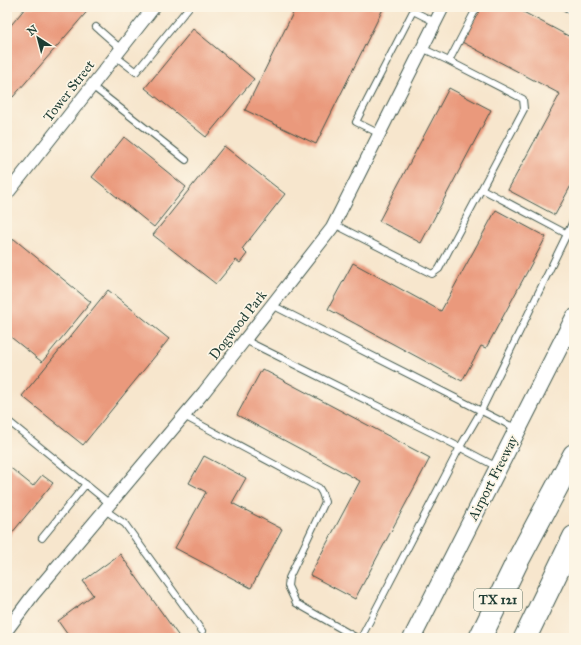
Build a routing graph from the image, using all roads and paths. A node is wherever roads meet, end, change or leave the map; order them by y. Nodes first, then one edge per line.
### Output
1 (154, 7) edge
2 (190, 7) edge
3 (443, 7) edge
4 (477, 7) edge
5 (565, 7) edge
6 (574, 12) edge
7 (435, 22) junction
8 (96, 27) dead end
9 (422, 48) junction
10 (118, 53) junction
11 (449, 61) junction
12 (92, 86) junction
13 (380, 134) junction
14 (186, 160) dead end
15 (482, 189) junction
16 (7, 194) edge
17 (574, 220) edge
18 (334, 224) junction
19 (567, 234) junction
20 (574, 238) edge
21 (272, 305) junction
22 (574, 318) edge
23 (245, 340) junction
24 (481, 411) junction
25 (184, 416) junction
26 (7, 420) edge
27 (518, 430) junction
28 (460, 447) junction
29 (574, 455) edge
30 (498, 468) junction
31 (86, 484) junction
32 (108, 507) junction
33 (42, 538) dead end
34 (571, 543) edge
35 (517, 562) junction
36 (7, 630) edge
37 (202, 631) dead end
38 (357, 638) edge
39 (361, 638) edge
40 (412, 638) edge
41 (466, 638) edge
42 (480, 638) edge
43 (525, 638) edge

1 - 10 street, Tower Street
2 - 10 lane
3 - 7 street, Dogwood Park
4 - 11 lane
5 - 6 lane
7 - 9 street, Dogwood Park
7 - 13 lane
8 - 10 lane
9 - 11 lane
9 - 13 street, Dogwood Park
10 - 12 street, Tower Street
11 - 15 lane
12 - 14 lane
12 - 16 street, Tower Street
13 - 18 street, Dogwood Park
15 - 18 lane
15 - 19 lane
17 - 19 lane
18 - 21 street, Dogwood Park
19 - 20 lane
19 - 24 lane
21 - 23 street, Dogwood Park
21 - 24 lane
22 - 27 main road, Airport Freeway
23 - 25 street, Dogwood Park
23 - 28 lane
24 - 27 lane
24 - 28 lane
25 - 32 street, Dogwood Park
25 - 38 lane
26 - 31 lane
27 - 30 main road, Airport Freeway
28 - 30 lane
28 - 39 lane
29 - 35 highway, TX 121
30 - 40 main road, Airport Freeway
31 - 32 lane
31 - 33 lane
32 - 36 street, Dogwood Park
32 - 37 lane
34 - 43 highway, TX 121
35 - 41 highway
35 - 42 highway, TX 121

